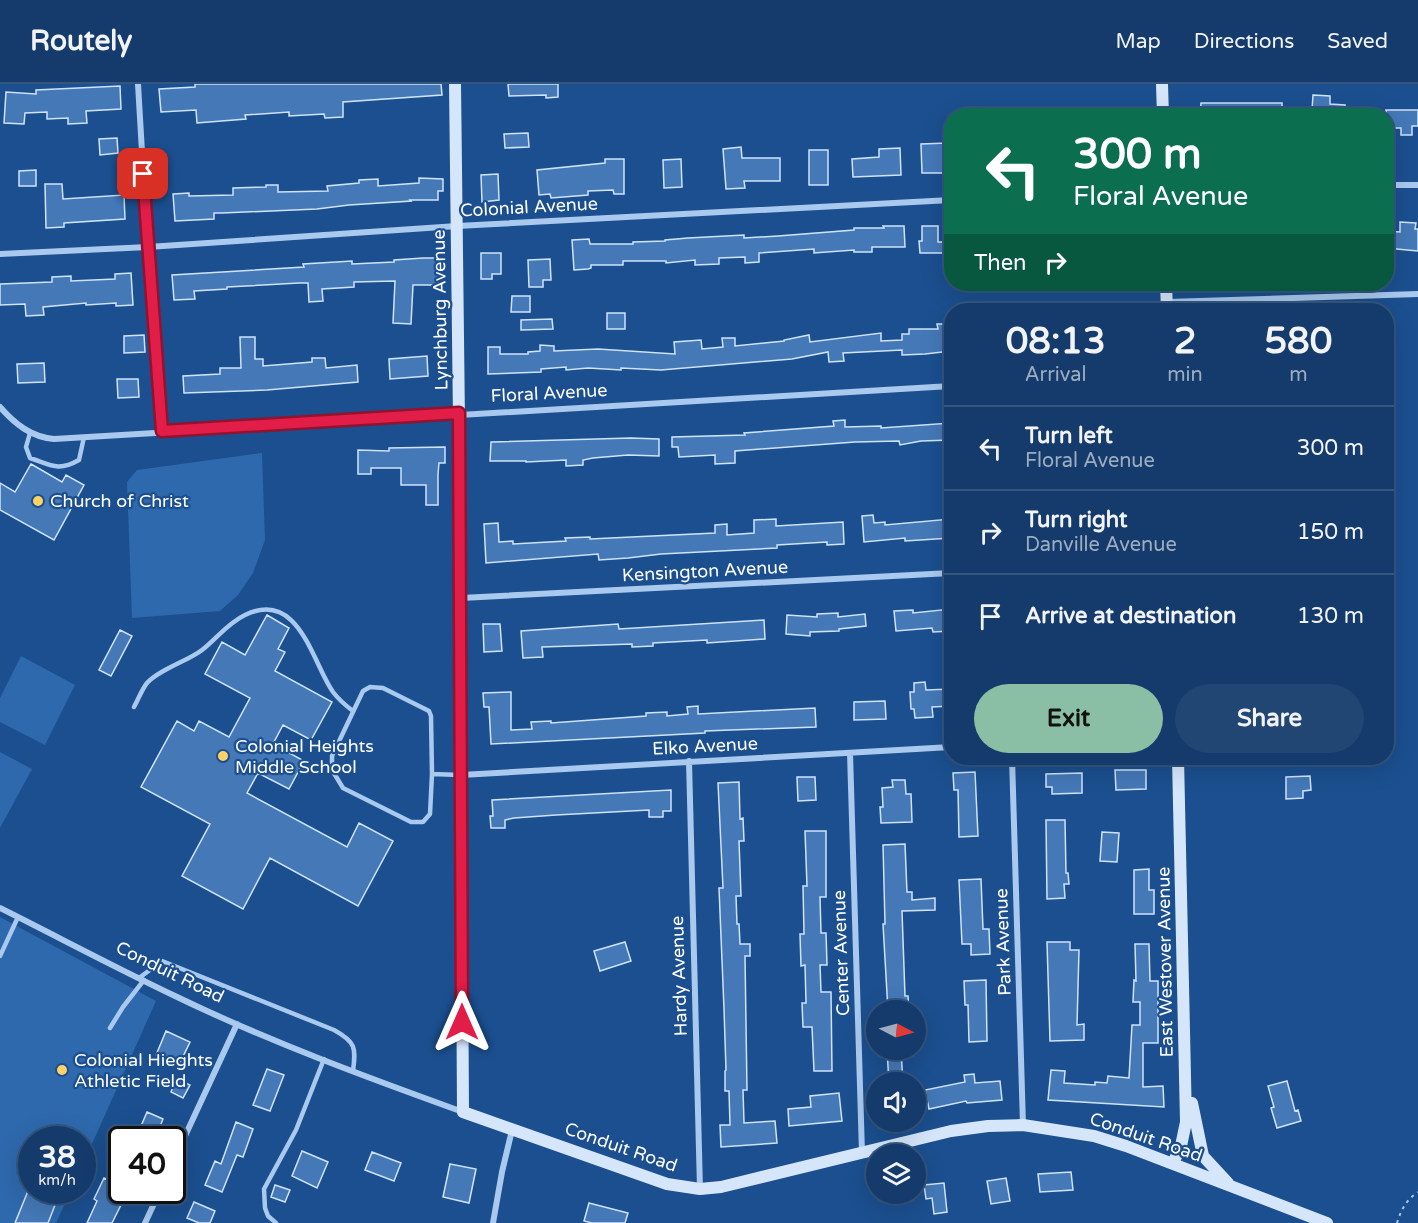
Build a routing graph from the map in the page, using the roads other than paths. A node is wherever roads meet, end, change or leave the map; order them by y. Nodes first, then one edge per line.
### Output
1 (138, 84) edge
2 (455, 84) edge
3 (1162, 84) edge
4 (1162, 108) edge
5 (1394, 185) edge
6 (1418, 185) edge
7 (944, 200) edge
8 (457, 226) junction
9 (148, 247) junction
10 (0, 254) edge
11 (1418, 294) edge
12 (1230, 303) edge
13 (944, 386) edge
14 (0, 407) edge
15 (459, 413) junction
16 (162, 431) junction
17 (30, 433) junction
18 (81, 437) junction
19 (944, 573) edge
20 (460, 598) junction
21 (134, 707) dead end
22 (353, 711) junction
23 (944, 747) edge
24 (850, 753) junction
25 (689, 761) junction
26 (1012, 765) edge
27 (1178, 765) edge
28 (432, 774) junction
29 (460, 775) junction
30 (0, 908) edge
31 (18, 917) junction
32 (0, 956) edge
33 (141, 979) junction
34 (237, 1024) junction
35 (110, 1028) dead end
36 (324, 1059) junction
37 (353, 1071) junction
38 (1186, 1074) junction
39 (463, 1112) junction
40 (1023, 1125) junction
41 (512, 1130) junction
42 (186, 1134) edge
43 (862, 1153) junction
44 (1173, 1163) junction
45 (1231, 1186) junction
46 (700, 1189) junction
47 (154, 1204) edge
48 (145, 1223) edge
49 (276, 1223) edge
50 (493, 1223) edge
51 (1327, 1223) edge

1 - 9 street
2 - 8 street, Lynchburg Avenue
3 - 4 street
5 - 6 street
7 - 8 street, Colonial Avenue
8 - 9 street, Colonial Avenue
8 - 15 street, Lynchburg Avenue
9 - 10 street, Colonial Avenue
9 - 16 street
11 - 12 street
13 - 15 street, Floral Avenue
14 - 17 street
15 - 16 street, Floral Avenue
15 - 20 street, Lynchburg Avenue
16 - 18 street, Floral Avenue
17 - 18 street, Floral Avenue
17 - 18 lane
19 - 20 street, Kensington Avenue
20 - 29 street, Lynchburg Avenue
21 - 22 lane
22 - 28 lane
22 - 28 lane
23 - 24 street, Elko Avenue
24 - 25 street, Elko Avenue
24 - 43 street, Center Avenue
25 - 29 street, Elko Avenue
25 - 46 street, Hardy Avenue
26 - 40 street, Park Avenue
27 - 38 street, East Westover Avenue
28 - 29 lane
29 - 39 street, Lynchburg Avenue
30 - 31 street, Conduit Road
31 - 32 lane
31 - 33 street, Conduit Road
33 - 34 street, Conduit Road
33 - 35 lane
33 - 37 lane
34 - 36 street, Conduit Road
34 - 42 street
36 - 37 street, Conduit Road
36 - 49 lane
37 - 39 street, Conduit Road
38 - 44 street, East Westover Avenue
38 - 45 street
39 - 41 street, Conduit Road
40 - 43 street, Conduit Road
40 - 44 street, Conduit Road
41 - 46 street, Conduit Road
41 - 50 street
43 - 46 street, Conduit Road
44 - 45 street, Conduit Road
45 - 51 street, Conduit Road
47 - 48 street

